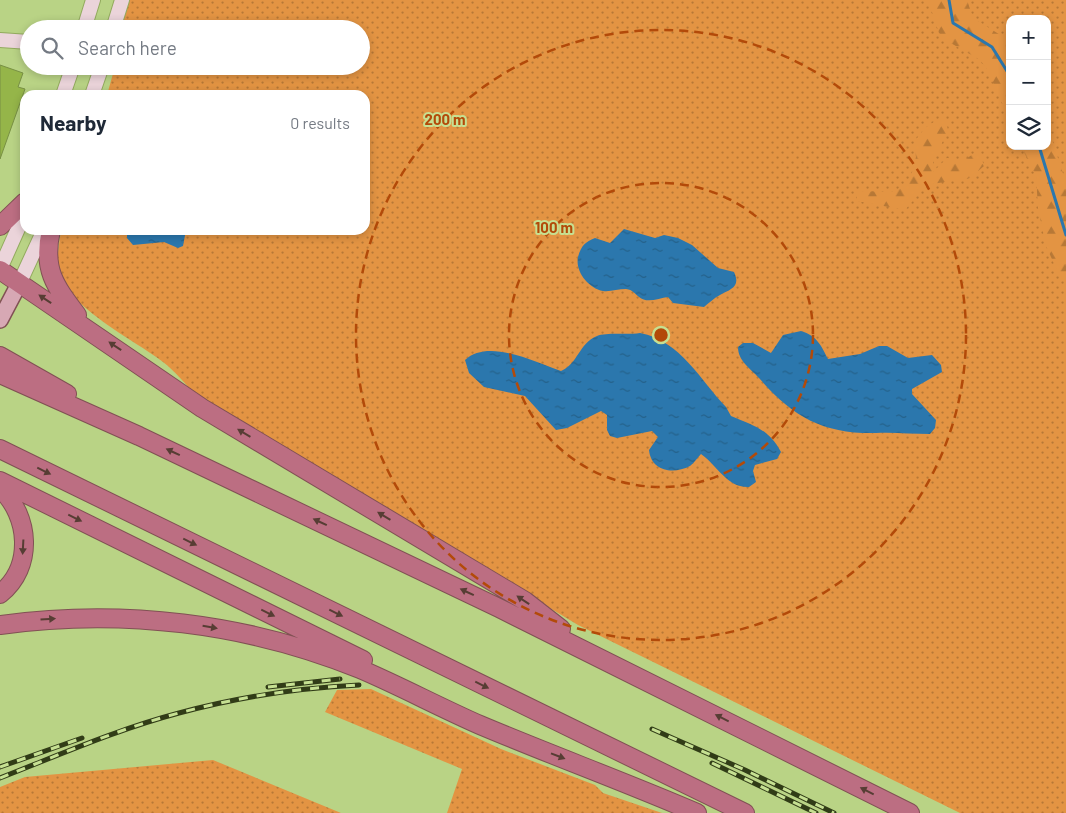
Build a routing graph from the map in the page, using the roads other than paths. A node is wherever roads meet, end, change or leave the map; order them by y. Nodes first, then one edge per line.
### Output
1 (93, 0) edge
2 (122, 0) edge
3 (87, 20) edge
4 (116, 20) edge
5 (0, 40) edge
6 (20, 41) edge
7 (70, 75) edge
8 (99, 75) edge
9 (65, 90) edge
10 (94, 90) edge
11 (20, 207) edge
12 (20, 224) edge
13 (0, 226) edge
14 (42, 235) edge
15 (51, 235) edge
16 (0, 270) edge
17 (20, 282) junction
18 (0, 320) edge
19 (86, 326) junction
20 (0, 356) edge
21 (10, 373) edge
22 (0, 450) edge
23 (0, 481) edge
24 (0, 488) edge
25 (0, 594) edge
26 (0, 625) edge
27 (589, 651) junction
28 (523, 742) junction
29 (697, 813) edge
30 (745, 813) edge
31 (910, 813) edge

1 - 3 street
2 - 4 street
5 - 6 street
7 - 9 street
8 - 10 street
11 - 13 highway
12 - 16 street
14 - 17 street
15 - 19 highway
16 - 17 highway
17 - 18 main road
19 -> 17 highway
27 -> 19 highway
20 - 21 highway
27 -> 21 highway
22 -> 30 highway
23 -> 28 highway
24 -> 25 highway
26 -> 28 highway
31 -> 27 highway
28 -> 29 highway

